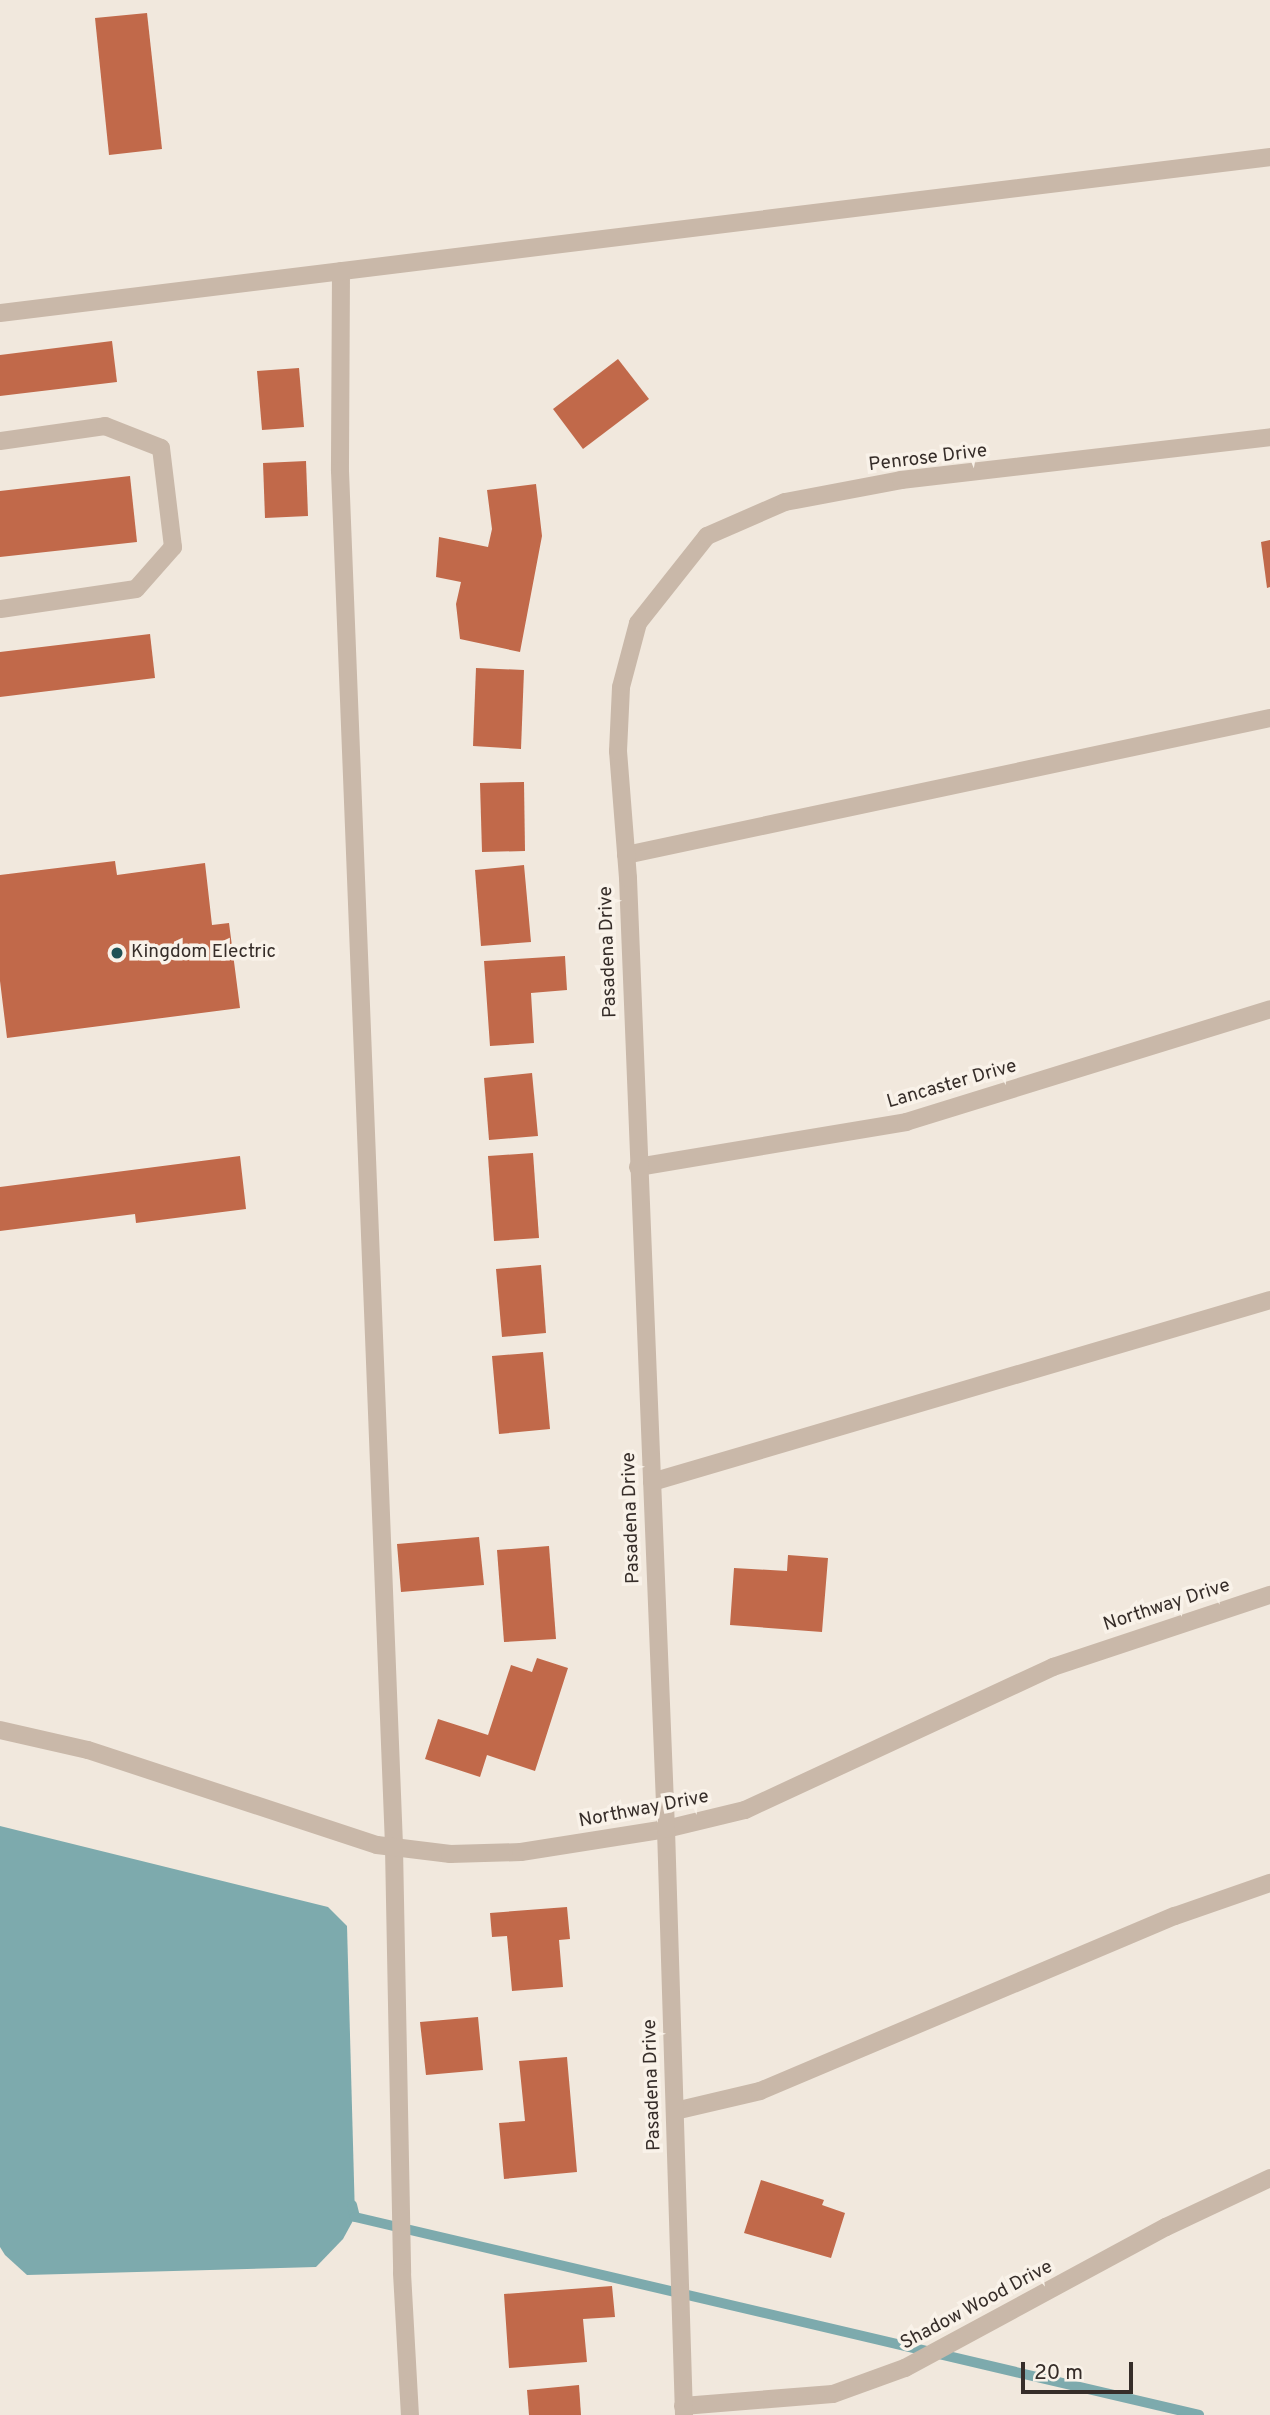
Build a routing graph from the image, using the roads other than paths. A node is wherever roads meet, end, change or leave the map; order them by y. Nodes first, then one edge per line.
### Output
1 (1270, 157) edge
2 (341, 271) junction
3 (0, 313) edge
4 (1270, 437) edge
5 (0, 441) edge
6 (0, 609) edge
7 (638, 623) joint
8 (1270, 718) edge
9 (626, 855) junction
10 (1270, 1009) edge
11 (638, 1167) junction
12 (1270, 1300) edge
13 (652, 1482) junction
14 (1270, 1595) edge
15 (0, 1730) edge
16 (666, 1829) junction
17 (394, 1848) junction
18 (1270, 1882) edge
19 (675, 2111) junction
20 (1270, 2178) edge
21 (684, 2411) edge
22 (410, 2415) edge

1 - 2 street
2 - 3 street
2 - 17 street
4 - 7 street, Penrose Drive
5 - 6 street
7 - 9 street, Pasadena Drive
8 - 9 street
9 - 11 street, Pasadena Drive
10 - 11 street, Lancaster Drive
11 - 13 street, Pasadena Drive
12 - 13 street
13 - 16 street, Pasadena Drive
14 - 16 street, Northway Drive
15 - 17 street, Northway Drive
16 - 17 street, Northway Drive
16 - 19 street, Pasadena Drive
17 - 22 street
18 - 19 street
19 - 21 street, Pasadena Drive
20 - 21 street, Shadow Wood Drive

